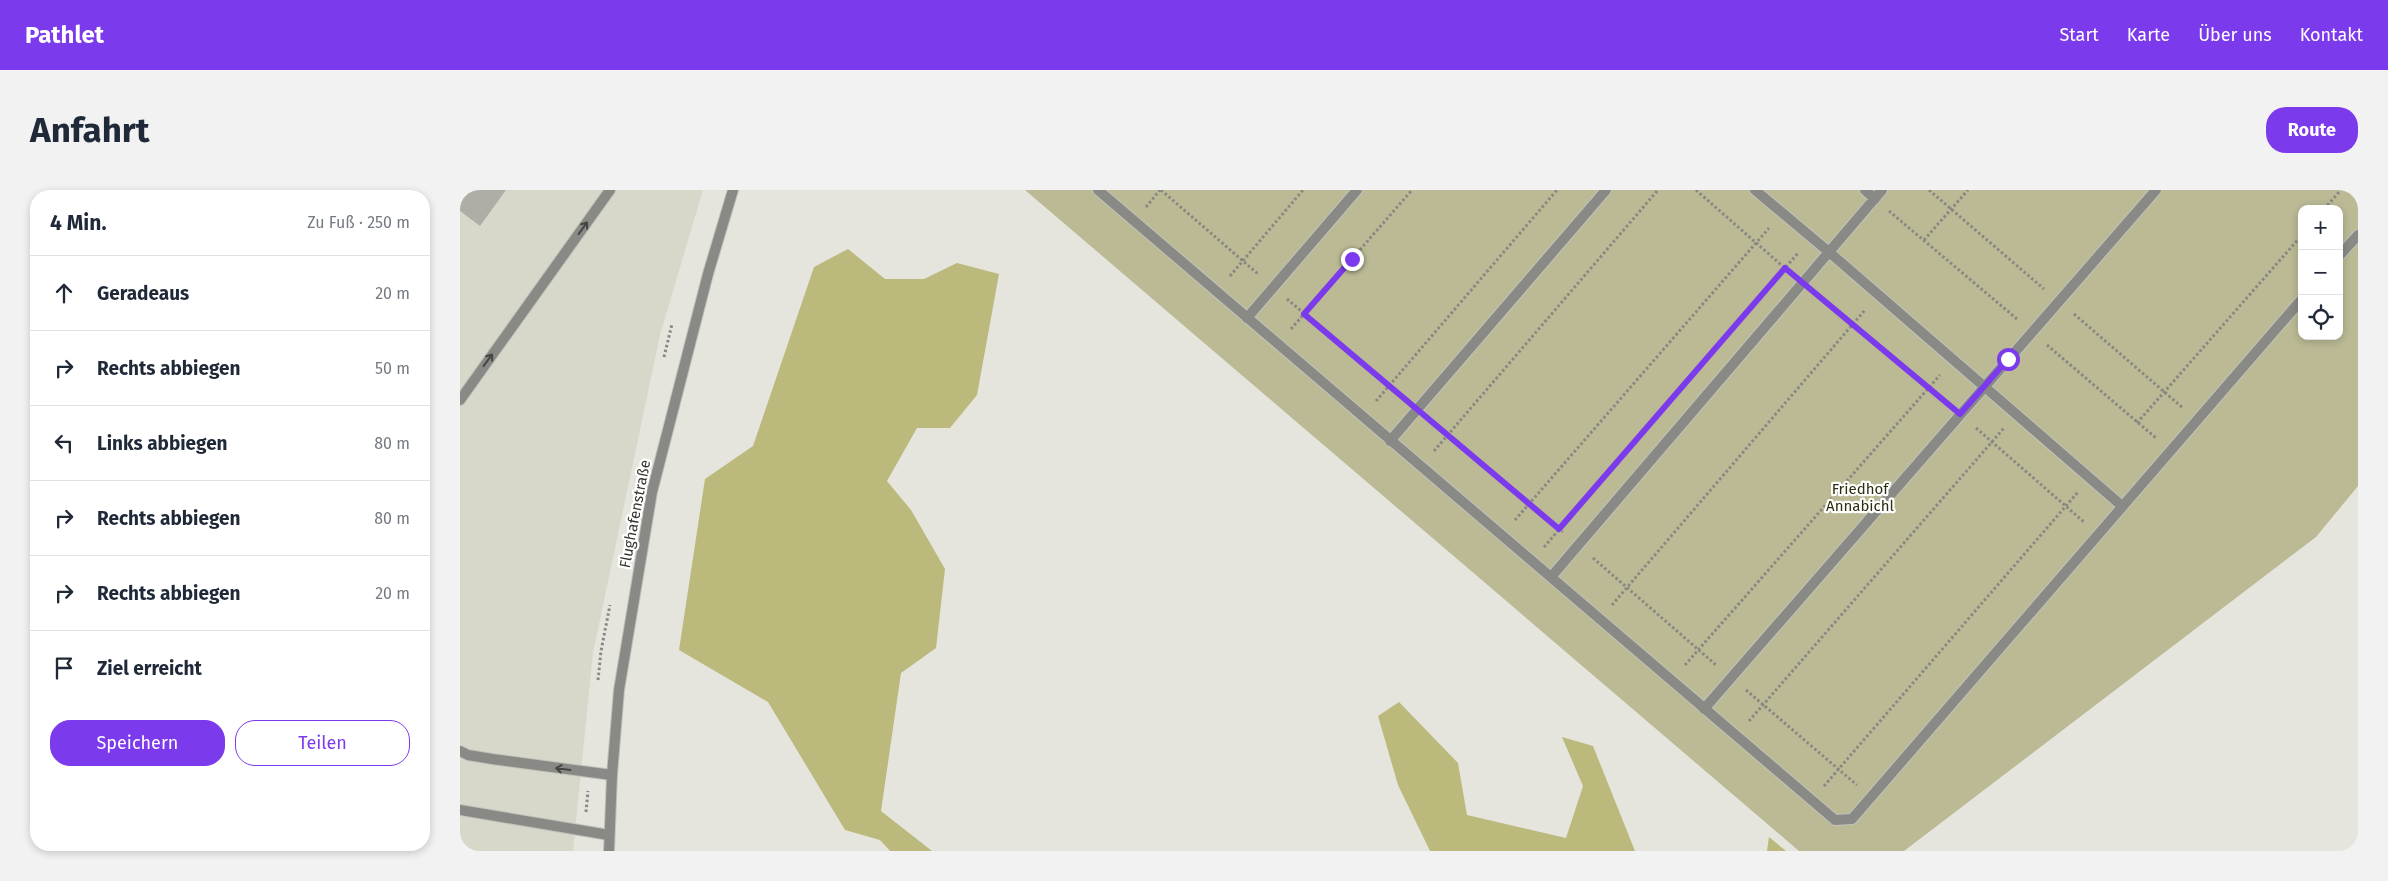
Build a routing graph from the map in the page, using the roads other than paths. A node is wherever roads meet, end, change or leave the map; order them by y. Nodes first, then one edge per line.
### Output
1 (610, 190) edge
2 (733, 190) edge
3 (1357, 190) edge
4 (1606, 190) edge
5 (1755, 190) edge
6 (1865, 190) edge
7 (1882, 190) edge
8 (2156, 190) edge
9 (1102, 191) edge
10 (1875, 199) junction
11 (2358, 235) edge
12 (1830, 252) junction
13 (2343, 252) edge
14 (2298, 304) edge
15 (1247, 318) junction
16 (1984, 387) junction
17 (460, 400) edge
18 (1390, 441) junction
19 (2122, 506) junction
20 (1551, 577) junction
21 (1704, 709) junction
22 (460, 751) edge
23 (612, 775) junction
24 (460, 810) edge
25 (609, 835) junction
26 (609, 851) edge

17 -> 1 street
2 - 23 street, Flughafenstraße
3 - 15 street
4 - 18 street
5 - 12 street
6 - 10 street
7 - 10 street
8 - 16 street
9 - 15 street
10 - 12 street
11 - 13 street
12 - 16 street
12 - 20 street
14 - 19 street
15 - 18 street
16 - 19 street
16 - 21 street
18 - 20 street
19 - 21 street
20 - 21 street
23 -> 22 street
23 - 25 street, Flughafenstraße
24 - 25 street
25 - 26 street, Flughafenstraße

